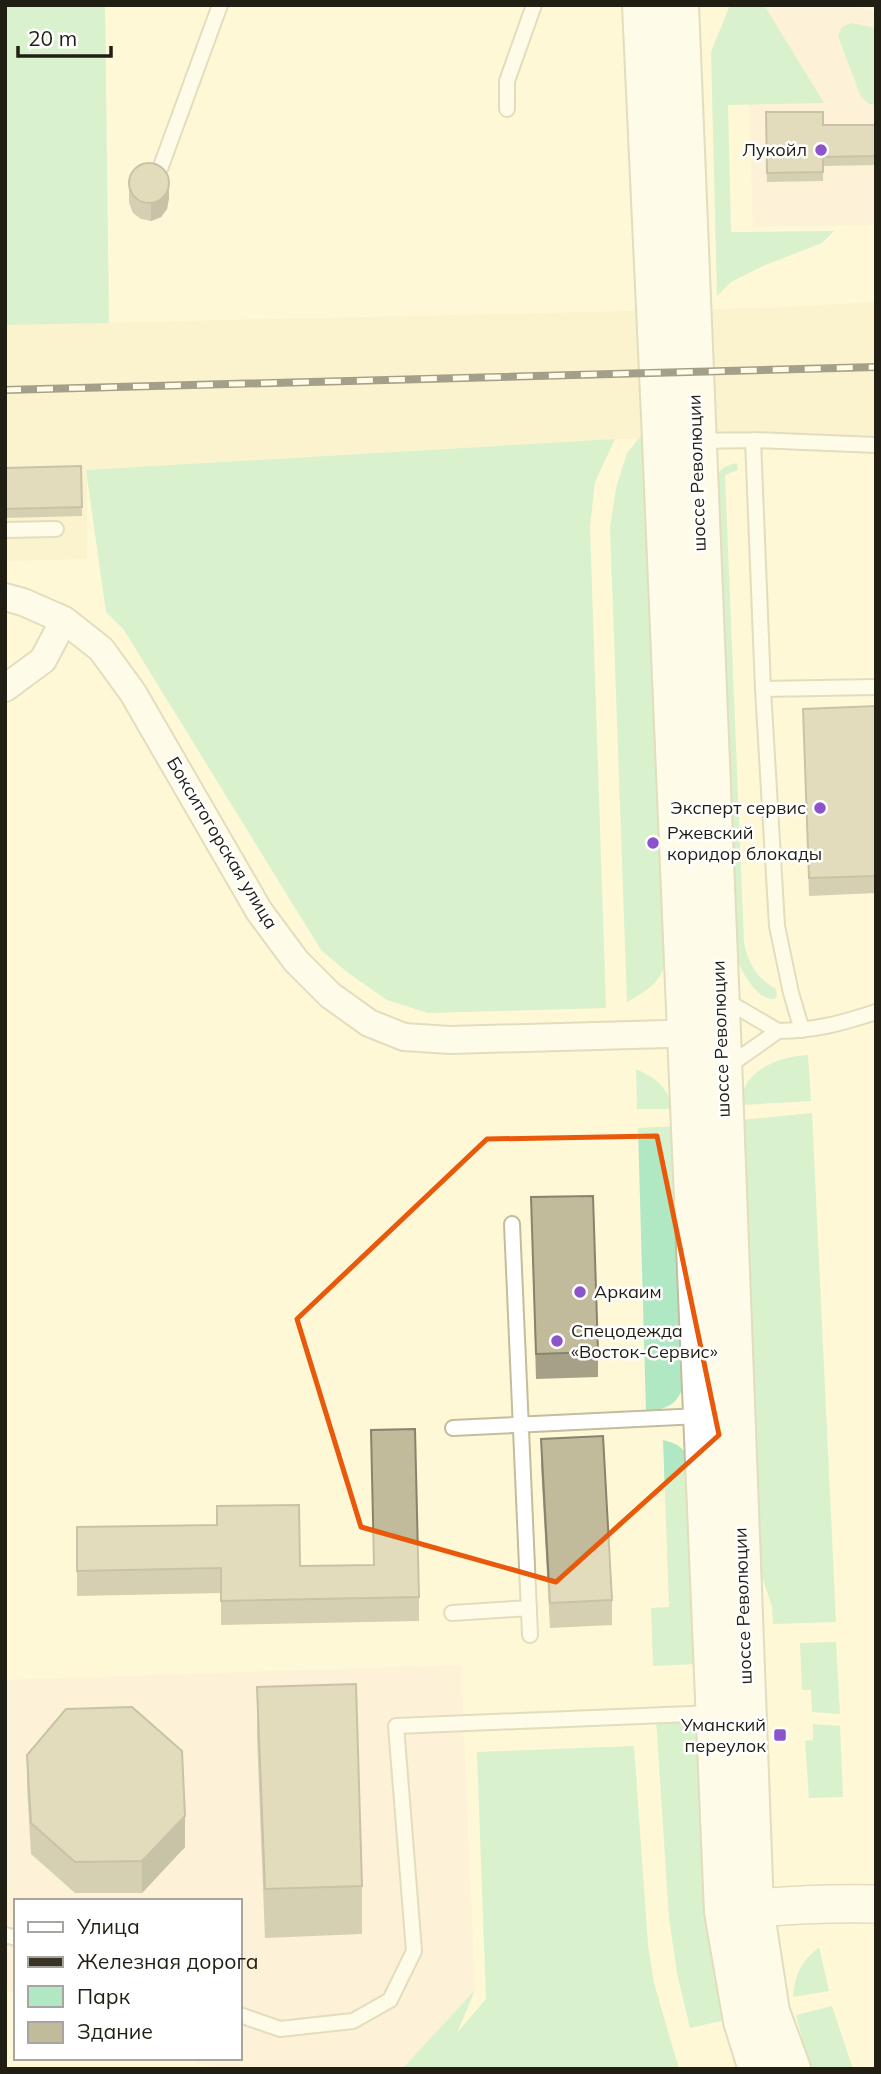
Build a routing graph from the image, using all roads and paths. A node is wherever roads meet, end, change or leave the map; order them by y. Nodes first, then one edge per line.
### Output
1 (220, 5) edge
2 (534, 5) edge
3 (642, 5) edge
4 (679, 5) edge
5 (507, 109) dead end
6 (160, 169) edge
7 (753, 440) junction
8 (696, 441) junction
9 (876, 445) edge
10 (56, 529) dead end
11 (5, 530) edge
12 (5, 597) edge
13 (64, 620) junction
14 (876, 687) edge
15 (5, 688) edge
16 (763, 689) junction
17 (876, 1012) edge
18 (710, 1021) junction
19 (803, 1030) junction
20 (778, 1031) junction
21 (723, 1070) junction
22 (512, 1224) dead end
23 (702, 1415) junction
24 (521, 1424) junction
25 (453, 1427) dead end
26 (529, 1608) junction
27 (452, 1613) dead end
28 (530, 1635) dead end
29 (716, 1713) junction
30 (876, 1904) edge
31 (739, 1910) junction
32 (242, 2016) edge
33 (758, 2069) edge
34 (791, 2069) edge

1 - 6 lane
2 - 5 lane
3 - 18 main road, шоссе Революции
4 - 8 main road, шоссе Революции
7 - 8 lane
7 - 9 lane
7 - 16 lane
8 - 18 main road, шоссе Революции
10 - 11 lane
12 - 13 street, Бокситогорская улица
13 - 15 street
13 - 18 street, Бокситогорская улица
14 - 16 lane
16 - 19 lane
17 - 19 lane
18 - 20 lane
18 - 21 main road, шоссе Революции
18 - 23 main road, шоссе Революции
19 - 20 lane
20 - 21 lane
21 - 31 main road, шоссе Революции
22 - 24 lane
23 - 24 lane
23 - 29 main road, шоссе Революции
24 - 25 lane
24 - 26 lane
26 - 27 lane
26 - 28 lane
29 - 31 main road, шоссе Революции
29 - 32 lane
30 - 31 street
31 - 33 main road, шоссе Революции
31 - 34 main road, шоссе Революции

